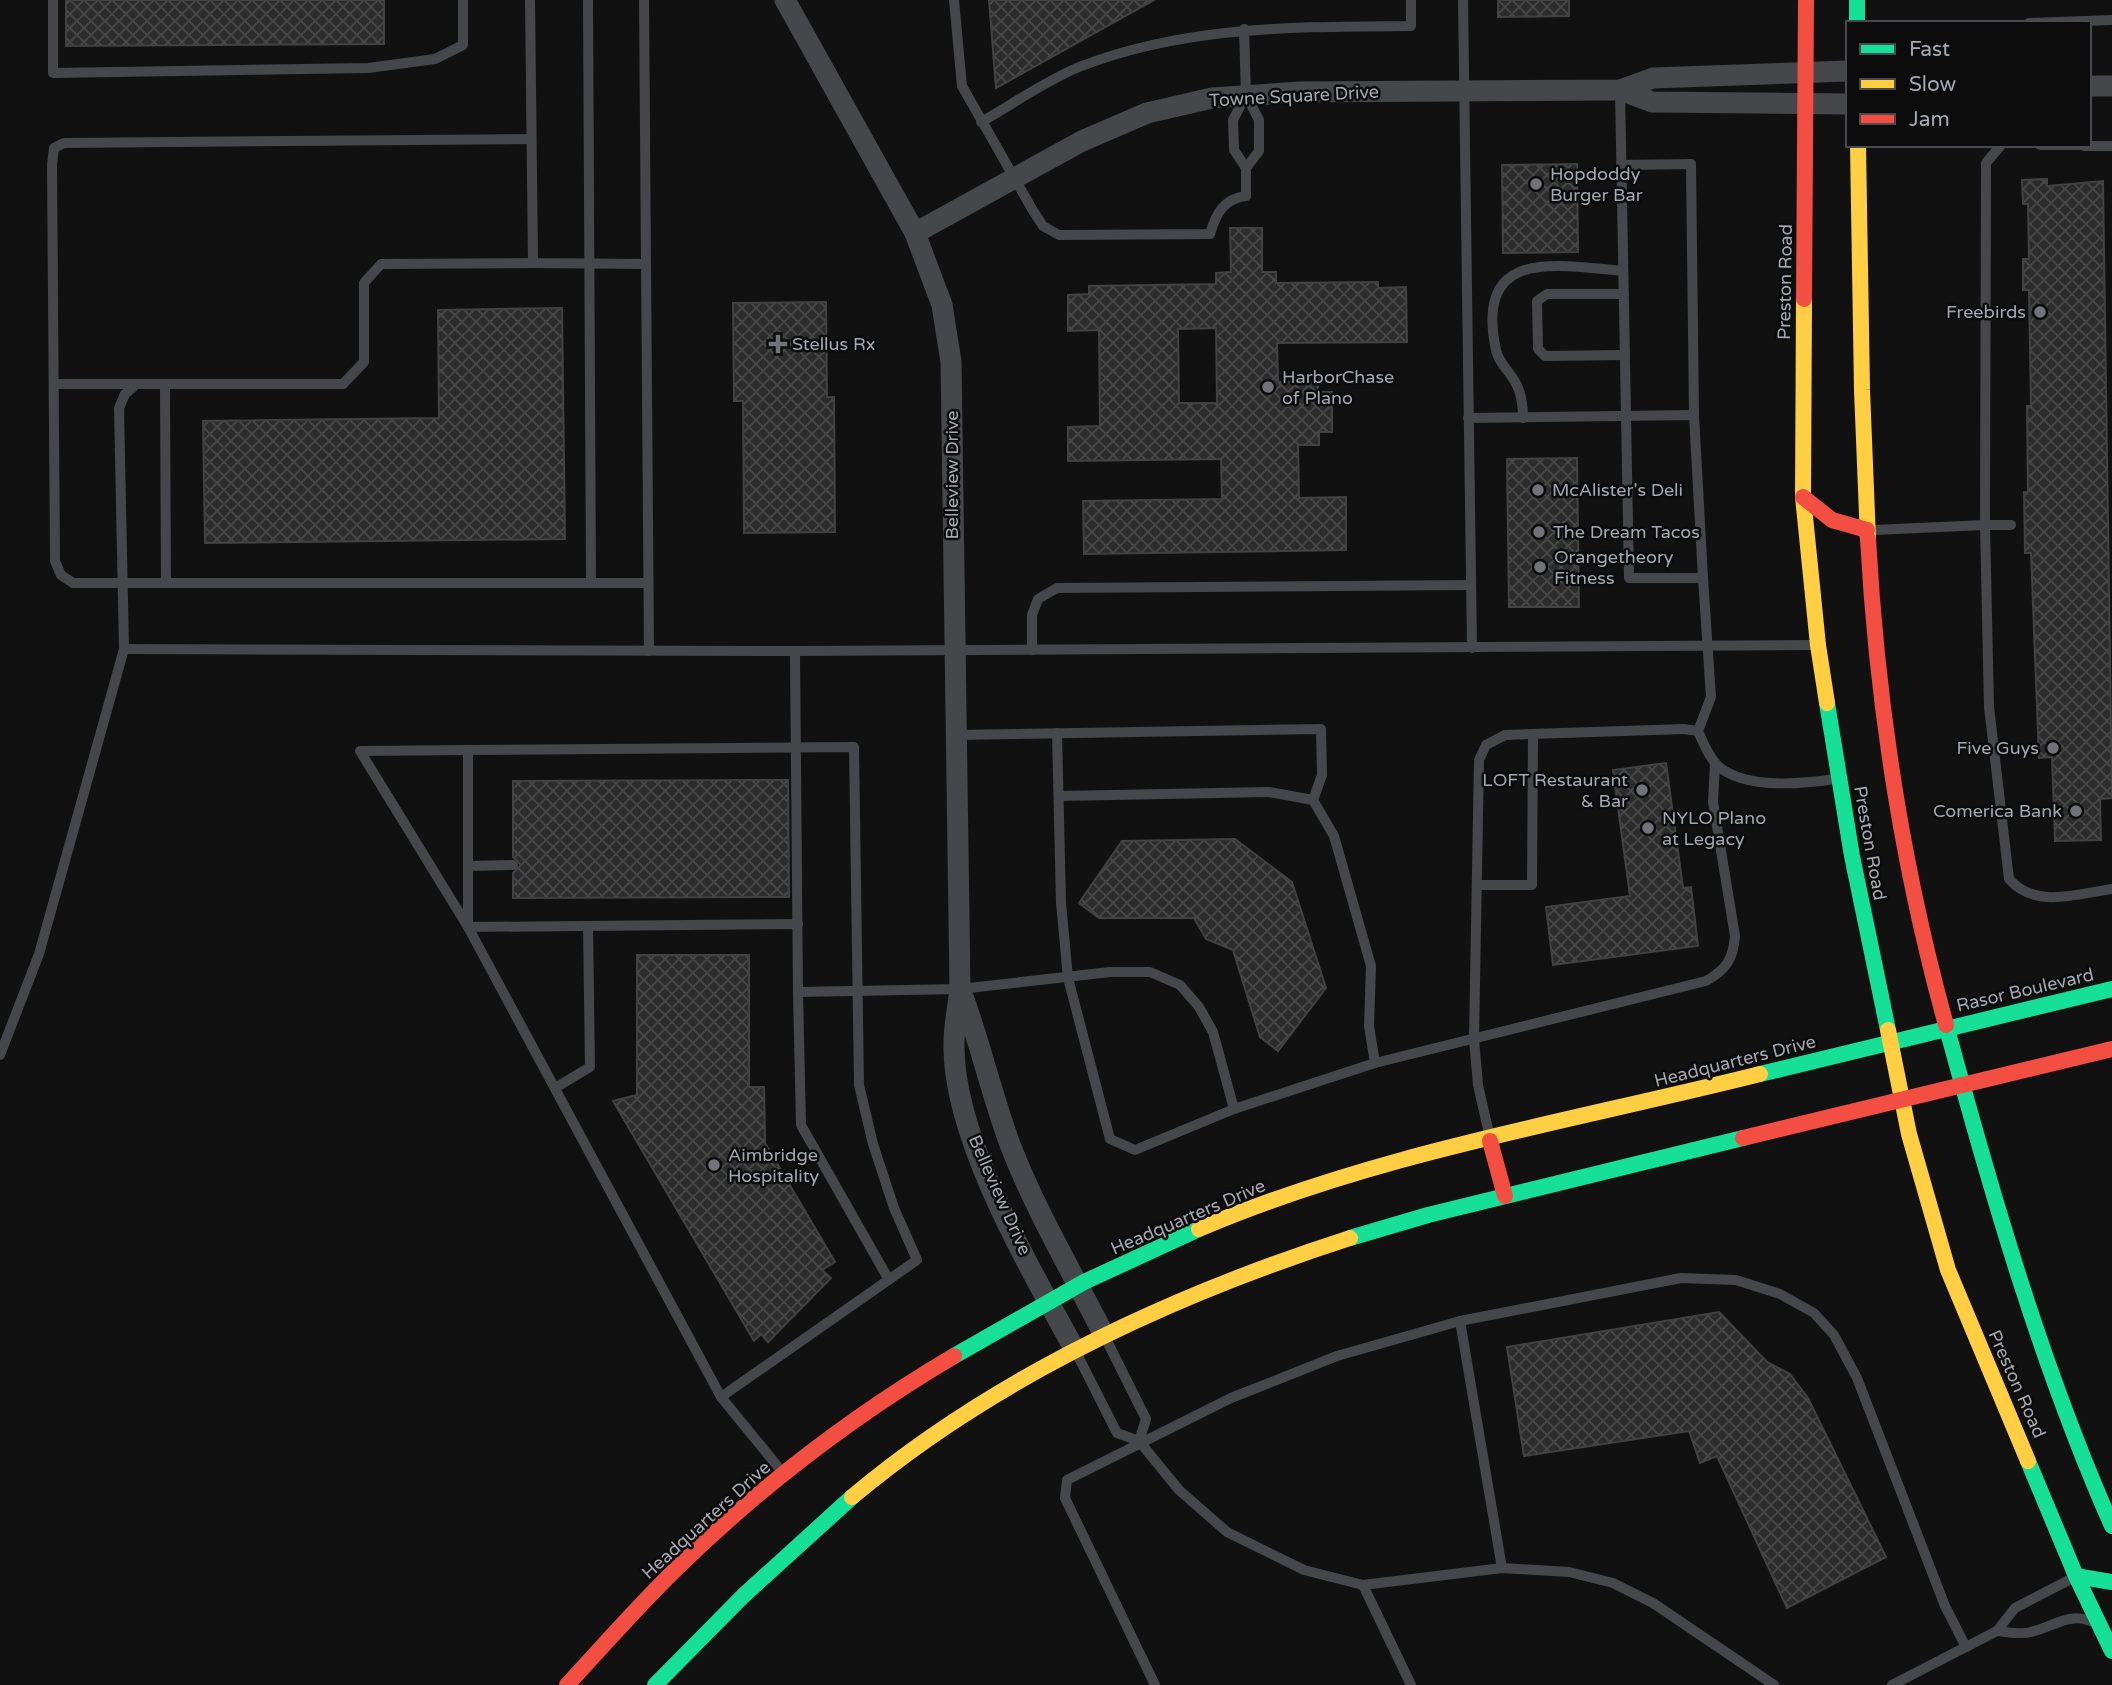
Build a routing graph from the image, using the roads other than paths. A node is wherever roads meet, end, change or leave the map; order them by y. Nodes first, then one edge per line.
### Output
1 (53, 0) edge
2 (463, 0) edge
3 (530, 0) edge
4 (588, 0) edge
5 (644, 0) edge
6 (785, 0) edge
7 (954, 0) edge
8 (1411, 0) edge
9 (1463, 0) edge
10 (1806, 0) edge
11 (1857, 0) edge
12 (2112, 20) edge
13 (1857, 21) edge
14 (2032, 21) edge
15 (1244, 29) junction
16 (1846, 71) edge
17 (1807, 72) junction
18 (2091, 86) edge
19 (2112, 86) edge
20 (1464, 90) junction
21 (1620, 90) junction
22 (1246, 95) junction
23 (1807, 104) junction
24 (1846, 104) edge
25 (981, 122) junction
26 (531, 139) junction
27 (2091, 146) edge
28 (2112, 146) edge
29 (1858, 147) edge
30 (1999, 147) edge
31 (1621, 165) junction
32 (1246, 168) junction
33 (1015, 179) junction
34 (915, 233) junction
35 (533, 263) junction
36 (592, 264) junction
37 (646, 264) junction
38 (1623, 271) junction
39 (1624, 294) junction
40 (1625, 355) junction
41 (54, 384) junction
42 (137, 384) junction
43 (165, 384) junction
44 (1694, 415) junction
45 (1626, 417) junction
46 (1468, 418) junction
47 (1523, 418) junction
48 (1803, 497) junction
49 (1985, 525) junction
50 (2011, 525) dead end
51 (1867, 530) junction
52 (1703, 579) junction
53 (166, 583) junction
54 (591, 583) junction
55 (648, 583) junction
56 (120, 584) junction
57 (1471, 585) junction
58 (1818, 645) junction
59 (1472, 648) junction
60 (1707, 648) junction
61 (124, 649) junction
62 (953, 650) junction
63 (1032, 650) junction
64 (649, 651) junction
65 (795, 651) junction
66 (1698, 731) junction
67 (1057, 733) junction
68 (1533, 734) junction
69 (954, 735) junction
70 (796, 747) junction
71 (468, 750) junction
72 (1715, 763) junction
73 (1839, 778) junction
74 (1059, 796) junction
75 (1313, 800) junction
76 (513, 865) dead end
77 (469, 866) junction
78 (1478, 885) junction
79 (2112, 889) edge
80 (798, 925) junction
81 (588, 926) junction
82 (468, 927) junction
83 (1068, 978) junction
84 (960, 989) junction
85 (2112, 989) edge
86 (857, 991) junction
87 (798, 992) junction
88 (1947, 1028) junction
89 (1474, 1039) junction
90 (1890, 1042) junction
91 (2112, 1049) edge
92 (0, 1055) edge
93 (1374, 1063) junction
94 (1962, 1084) junction
95 (555, 1088) junction
96 (1902, 1099) junction
97 (1234, 1109) junction
98 (1490, 1141) junction
99 (1505, 1196) junction
100 (889, 1280) junction
101 (1079, 1286) junction
102 (1049, 1302) junction
103 (1460, 1321) junction
104 (1104, 1335) junction
105 (1075, 1350) junction
106 (721, 1397) junction
107 (1139, 1441) junction
108 (785, 1475) junction
109 (2048, 1503) junction
110 (2070, 1512) dead end
111 (2105, 1517) edge
112 (1502, 1568) junction
113 (2076, 1576) junction
114 (2112, 1582) edge
115 (1363, 1585) junction
116 (2099, 1626) junction
117 (1997, 1632) junction
118 (1966, 1647) junction
119 (2112, 1651) edge
120 (572, 1684) edge
121 (655, 1685) edge
122 (1155, 1685) edge
123 (1410, 1685) edge
124 (1774, 1685) edge
125 (1892, 1685) edge

1 - 2 lane
3 - 26 lane
4 - 36 lane
5 - 37 lane
6 - 34 street, Belleview Drive
7 - 25 lane
8 - 15 lane
9 - 20 lane
10 - 17 main road, Preston Road
11 - 13 main road
12 - 14 lane
15 - 22 lane
15 - 25 lane
16 - 17 street, Towne Square Drive
17 - 21 street, Towne Square Drive
17 - 23 main road, Preston Road
18 - 19 street
20 - 21 street, Towne Square Drive
20 - 22 street, Towne Square Drive
20 - 46 lane
21 - 23 street, Towne Square Drive
21 - 31 lane
22 - 32 lane
22 - 32 lane
22 - 33 street, Towne Square Drive
23 - 24 street, Towne Square Drive
23 - 48 main road, Preston Road
25 - 33 lane
26 - 35 lane
26 - 41 lane
27 - 28 lane
29 - 51 main road, Preston Road
30 - 49 lane
31 - 38 lane
31 - 44 lane
32 - 33 lane
33 - 34 street, Towne Square Drive
34 - 62 street, Belleview Drive
35 - 36 lane
35 - 43 lane
36 - 37 lane
36 - 54 lane
37 - 55 lane
38 - 39 lane
38 - 47 lane
39 - 40 lane
39 - 40 lane
40 - 45 lane
41 - 42 lane
41 - 56 lane
42 - 43 lane
42 - 56 lane
43 - 53 lane
44 - 45 lane
44 - 52 lane
45 - 47 lane
45 - 52 lane
46 - 47 lane
46 - 57 lane
48 - 51 main road
48 - 58 main road, Preston Road
49 - 50 lane
49 - 51 lane
49 - 79 lane
51 - 88 main road, Preston Road
52 - 60 lane
53 - 54 lane
53 - 56 lane
54 - 55 lane
55 - 64 lane
56 - 61 lane
57 - 59 lane
57 - 63 lane
58 - 60 lane
58 - 73 main road, Preston Road
59 - 60 lane
59 - 63 lane
60 - 66 lane
61 - 64 lane
61 - 92 lane
62 - 63 lane
62 - 65 lane
62 - 69 street, Belleview Drive
64 - 65 lane
65 - 70 lane
66 - 68 lane
66 - 72 lane
67 - 69 lane
67 - 74 lane
67 - 75 lane
68 - 78 lane
68 - 78 lane
69 - 84 street, Belleview Drive
70 - 71 lane
70 - 80 lane
70 - 86 lane
71 - 77 lane
71 - 82 lane
72 - 73 lane
72 - 89 lane
73 - 90 main road, Preston Road
74 - 75 lane
74 - 83 lane
75 - 93 lane
76 - 77 lane
77 - 82 lane
78 - 89 lane
80 - 81 lane
80 - 87 lane
81 - 82 lane
81 - 95 lane
82 - 95 lane
83 - 84 lane
83 - 97 lane
83 - 97 lane
84 - 86 lane
84 - 101 street, Belleview Drive
84 - 102 street, Belleview Drive
85 - 88 main road, Rasor Boulevard
86 - 87 lane
86 - 100 lane
87 - 100 lane
88 - 90 main road, Headquarters Drive
88 - 94 main road, Preston Road
89 - 93 lane
89 - 98 lane
90 - 96 main road, Preston Road
90 - 98 main road, Headquarters Drive
91 - 94 main road
93 - 97 lane
94 - 96 main road
94 - 111 main road, Preston Road
95 - 106 lane
96 - 99 main road
96 - 109 main road, Preston Road
98 - 99 main road
98 - 101 main road, Headquarters Drive
99 - 104 main road
100 - 106 lane
101 - 102 main road, Headquarters Drive
101 - 104 street, Belleview Drive
102 - 105 street, Belleview Drive
102 - 108 main road, Headquarters Drive
103 - 107 lane
103 - 112 lane
103 - 118 lane
104 - 105 main road
104 - 107 lane
105 - 107 lane
105 - 121 main road
106 - 108 lane
107 - 115 lane
107 - 122 lane
108 - 120 main road, Headquarters Drive
109 - 110 main road
109 - 113 main road, Preston Road
112 - 115 lane
112 - 124 lane
113 - 114 main road
113 - 116 main road, Preston Road
113 - 117 lane
115 - 123 lane
116 - 117 lane
116 - 119 main road, Preston Road
117 - 118 lane
118 - 125 lane

